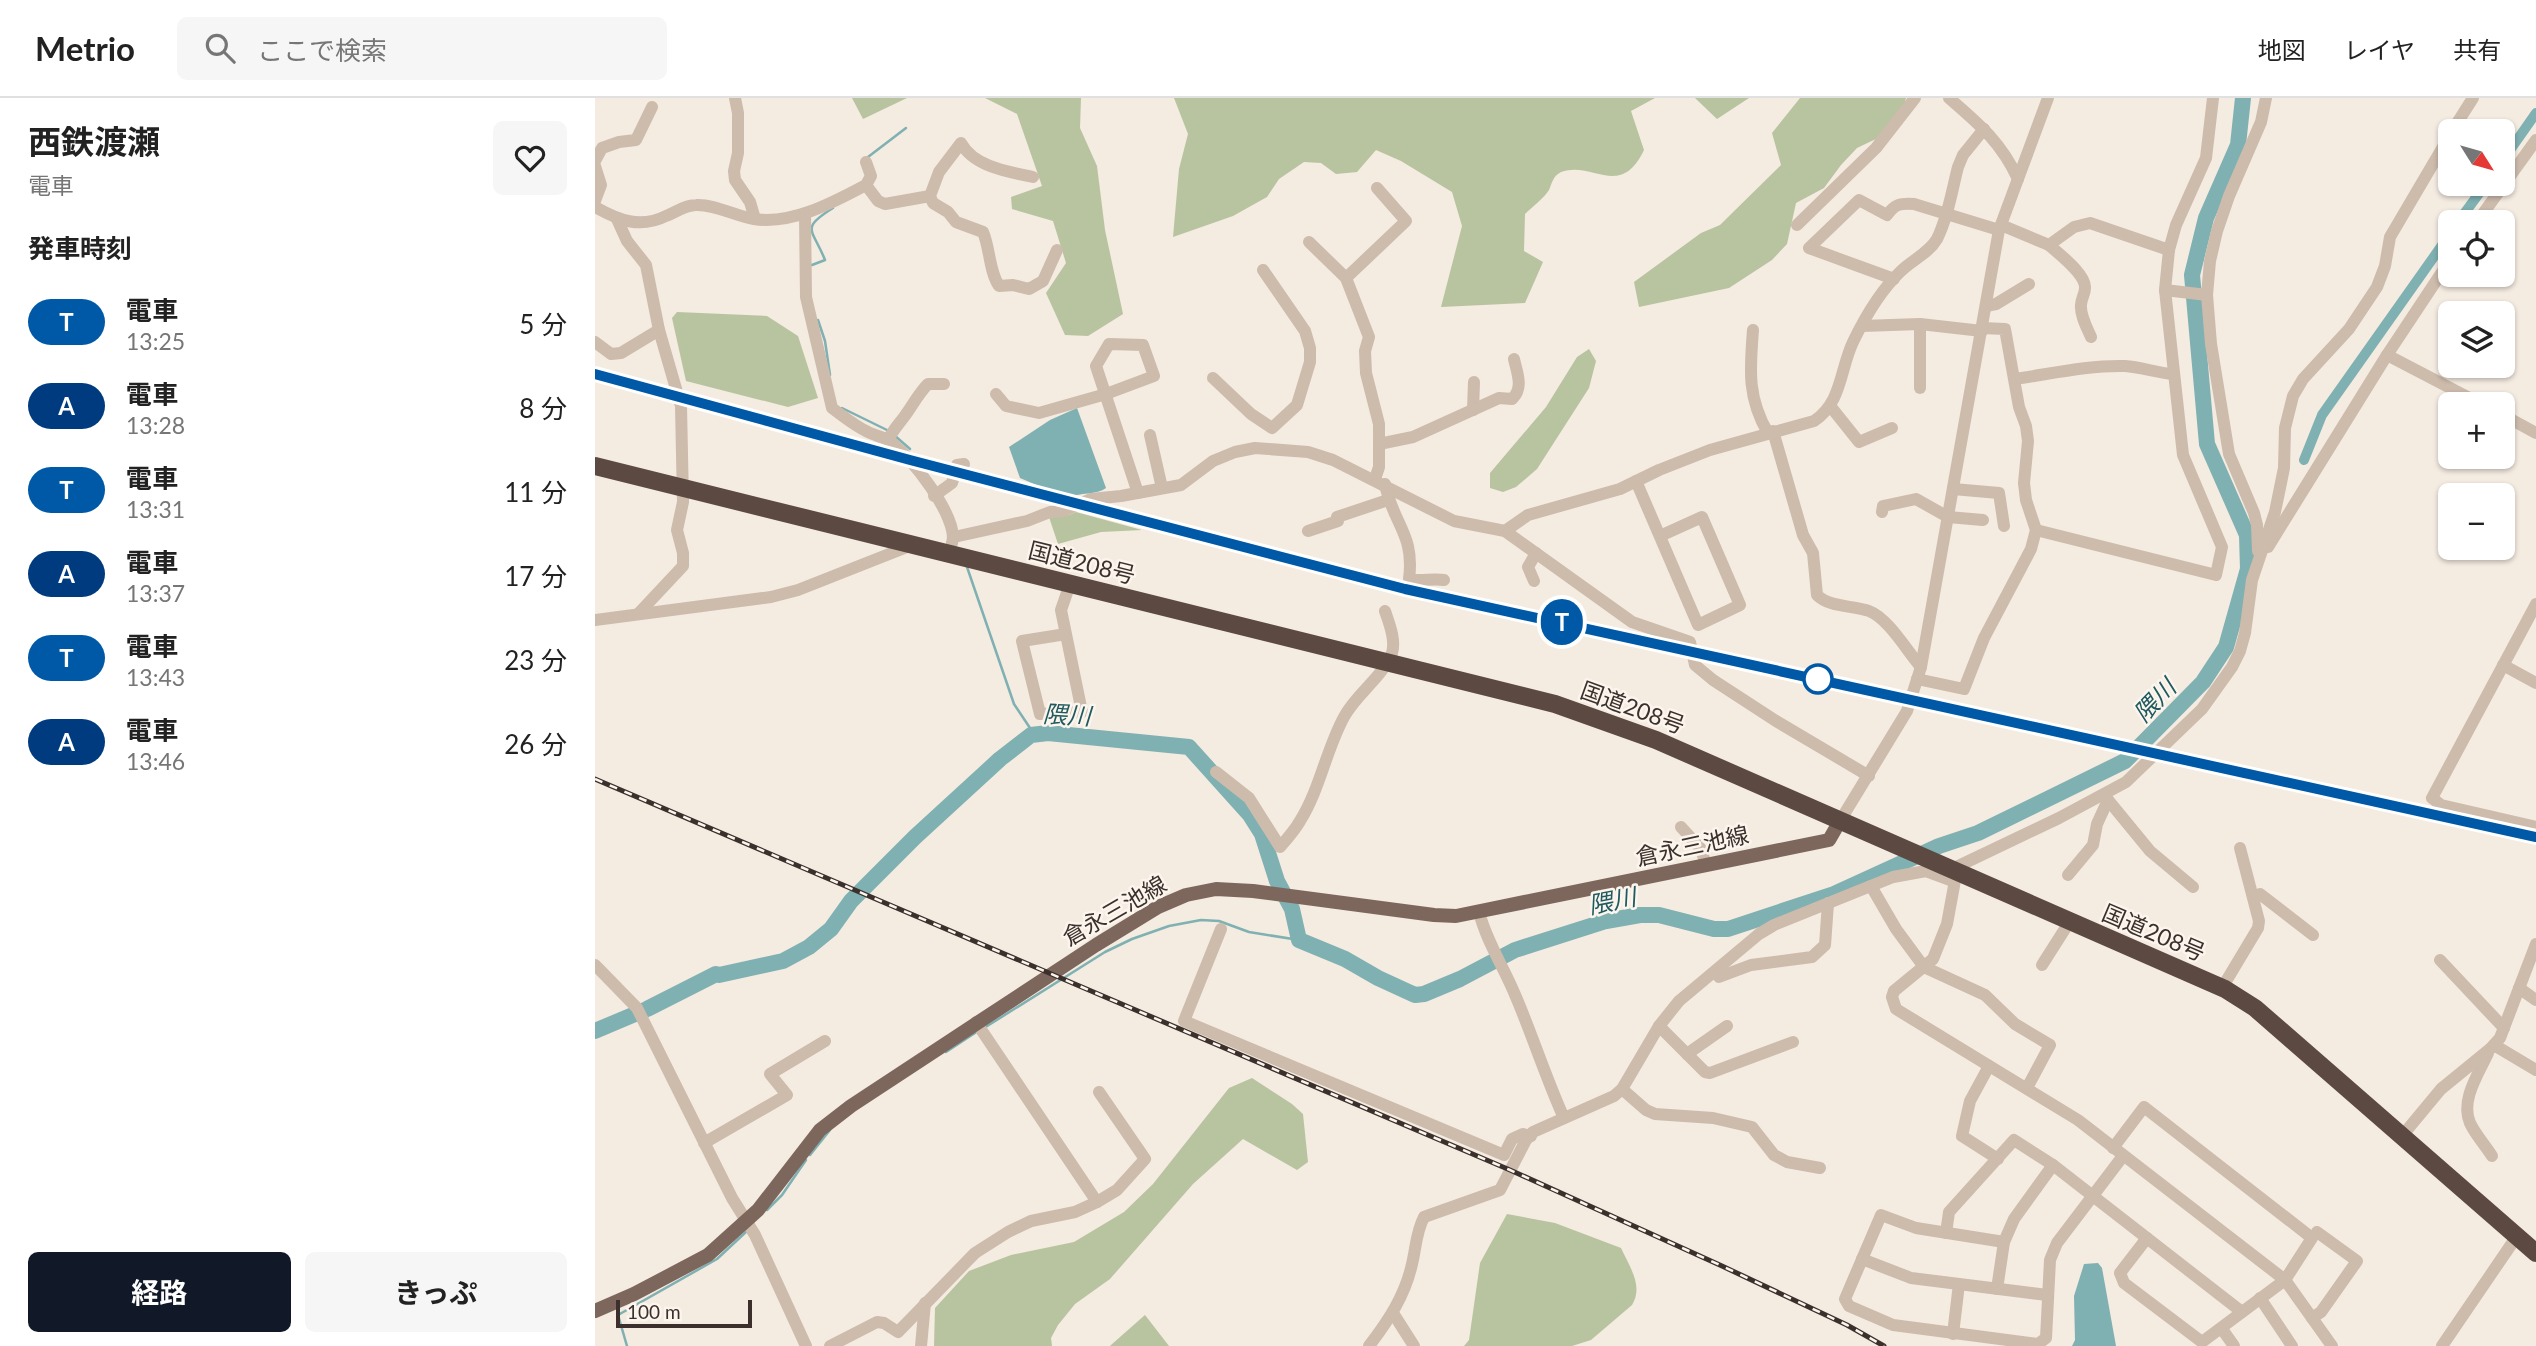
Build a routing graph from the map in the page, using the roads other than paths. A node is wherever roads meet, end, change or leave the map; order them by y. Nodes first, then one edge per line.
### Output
1 (736, 98) edge
2 (1915, 98) edge
3 (1949, 98) edge
4 (2048, 98) edge
5 (2213, 98) edge
6 (2266, 98) edge
7 (2473, 98) edge
8 (652, 107) dead end
9 (2460, 119) edge
10 (1985, 129) junction
11 (2536, 140) edge
12 (2438, 155) edge
13 (866, 162) dead end
14 (595, 164) edge
15 (1033, 177) dead end
16 (2018, 179) junction
17 (866, 185) junction
18 (1377, 188) dead end
19 (930, 196) junction
20 (595, 201) edge
21 (595, 206) edge
22 (2486, 210) edge
23 (805, 214) junction
24 (1945, 215) junction
25 (617, 219) junction
26 (755, 219) junction
27 (1797, 225) dead end
28 (2000, 228) junction
29 (1309, 242) dead end
30 (2049, 245) junction
31 (1058, 250) dead end
32 (2169, 250) junction
33 (1263, 270) dead end
34 (1346, 278) junction
35 (2438, 278) edge
36 (1894, 279) junction
37 (2029, 284) dead end
38 (2165, 290) junction
39 (2203, 294) junction
40 (1986, 306) junction
41 (1920, 324) junction
42 (1862, 326) junction
43 (659, 330) junction
44 (1753, 330) dead end
45 (1982, 330) junction
46 (2091, 337) dead end
47 (595, 342) edge
48 (2387, 355) junction
49 (1514, 359) dead end
50 (2173, 374) junction
51 (1213, 378) dead end
52 (2015, 379) junction
53 (1474, 382) dead end
54 (944, 384) dead end
55 (1920, 388) dead end
56 (2458, 392) edge
57 (996, 394) dead end
58 (1106, 394) junction
59 (1831, 407) junction
60 (1473, 410) junction
61 (2515, 422) edge
62 (1272, 428) junction
63 (1892, 428) dead end
64 (1770, 432) junction
65 (2536, 433) edge
66 (1150, 435) dead end
67 (888, 440) junction
68 (1379, 443) junction
69 (1279, 449) junction
70 (964, 464) dead end
71 (595, 466) edge
72 (1636, 481) junction
73 (1380, 482) junction
74 (683, 487) junction
75 (1162, 488) junction
76 (1953, 489) junction
77 (1138, 493) junction
78 (935, 496) junction
79 (1388, 500) junction
80 (1882, 512) dead end
81 (1948, 517) junction
82 (1983, 520) dead end
83 (2004, 526) dead end
84 (2036, 530) junction
85 (1308, 531) dead end
86 (1506, 531) junction
87 (1660, 536) junction
88 (912, 545) junction
89 (960, 552) junction
90 (1536, 553) junction
91 (2258, 562) junction
92 (1444, 580) dead end
93 (1534, 581) dead end
94 (1070, 584) junction
95 (2536, 604) edge
96 (1385, 611) dead end
97 (638, 614) junction
98 (595, 620) edge
99 (1066, 634) junction
100 (1387, 662) junction
101 (2503, 665) junction
102 (1919, 673) junction
103 (2536, 683) edge
104 (1216, 772) dead end
105 (1869, 776) junction
106 (2106, 797) junction
107 (1840, 821) junction
108 (1681, 827) dead end
109 (2536, 827) edge
110 (2240, 848) dead end
111 (1706, 865) junction
112 (1951, 873) junction
113 (2068, 875) dead end
114 (1871, 886) junction
115 (2193, 887) dead end
116 (2253, 897) junction
117 (1828, 903) junction
118 (1479, 912) junction
119 (2070, 921) junction
120 (1221, 929) dead end
121 (2313, 935) dead end
122 (2536, 944) edge
123 (2440, 960) dead end
124 (595, 965) edge
125 (2042, 965) dead end
126 (1924, 967) junction
127 (1716, 972) junction
128 (2222, 988) junction
129 (2519, 988) junction
130 (2536, 1000) edge
131 (976, 1022) junction
132 (1659, 1026) junction
133 (1727, 1026) dead end
134 (2504, 1028) junction
135 (825, 1041) dead end
136 (1793, 1042) dead end
137 (2492, 1047) junction
138 (1687, 1054) junction
139 (1989, 1066) junction
140 (2536, 1070) edge
141 (2027, 1088) junction
142 (1622, 1089) junction
143 (1099, 1092) dead end
144 (1564, 1118) junction
145 (1531, 1136) junction
146 (2402, 1136) junction
147 (704, 1143) junction
148 (2118, 1152) junction
149 (2492, 1156) dead end
150 (1998, 1159) junction
151 (2053, 1165) junction
152 (1820, 1168) dead end
153 (2092, 1195) junction
154 (1097, 1202) junction
155 (747, 1221) junction
156 (2317, 1232) dead end
157 (1946, 1233) junction
158 (2518, 1236) junction
159 (2147, 1238) junction
160 (2004, 1242) junction
161 (2536, 1253) edge
162 (1862, 1259) junction
163 (2285, 1280) junction
164 (1959, 1284) junction
165 (1997, 1289) junction
166 (2047, 1295) junction
167 (2260, 1298) junction
168 (925, 1303) junction
169 (595, 1311) edge
170 (2242, 1312) junction
171 (1393, 1313) junction
172 (2312, 1318) junction
173 (2222, 1329) junction
174 (1954, 1334) junction
175 (806, 1346) edge
176 (830, 1346) edge
177 (921, 1346) edge
178 (1369, 1346) edge
179 (1414, 1346) edge
180 (2234, 1346) edge
181 (2292, 1346) edge
182 (2332, 1346) edge
183 (2442, 1346) edge

1 - 26 street
2 - 27 street
3 - 10 street
4 - 16 street
5 - 32 street
6 - 39 street
7 - 9 street
8 - 14 street
10 - 16 street
10 - 24 street
11 - 22 street
12 - 91 street
13 - 17 street
14 - 20 street
15 - 19 street
16 - 28 street
17 - 19 street
17 - 23 street
18 - 34 street
19 - 31 street
21 - 25 street
23 - 26 street
23 - 67 street
24 - 28 street
24 - 36 street
24 - 36 street
25 - 26 street
25 - 43 street
28 - 30 street
28 - 40 street
29 - 34 street
30 - 32 street
30 - 46 street
32 - 38 street
33 - 62 street
34 - 68 street
35 - 48 street
36 - 42 street
37 - 40 street
38 - 39 street
38 - 50 street
39 - 91 street
40 - 45 street
41 - 42 street
41 - 45 street
41 - 55 street
42 - 59 street
43 - 47 street
43 - 74 street
44 - 64 street
45 - 52 street
45 - 76 street
48 - 56 street
48 - 91 street
49 - 60 street
50 - 52 street
50 - 84 street
51 - 62 street
52 - 84 street
53 - 60 street
54 - 67 street
57 - 58 street
58 - 58 street
58 - 77 street
59 - 63 street
59 - 64 street
60 - 68 street
61 - 65 street
62 - 69 street
64 - 72 street
64 - 102 street
66 - 75 street
67 - 78 street
68 - 73 street
69 - 73 street
69 - 75 street
70 - 78 street
71 - 74 highway, 国道208号
72 - 86 street
72 - 87 street
73 - 79 street
73 - 86 street
74 - 88 highway, 国道208号
74 - 97 street
75 - 77 street
76 - 81 street
76 - 83 street
77 - 89 street
78 - 89 street
79 - 85 street
79 - 92 street
80 - 81 street
81 - 82 street
81 - 102 street
84 - 102 street
86 - 90 street
87 - 87 street
88 - 89 highway, 国道208号
88 - 97 street
89 - 94 highway, 国道208号
90 - 93 street
90 - 105 street
91 - 106 street
94 - 99 street
94 - 100 highway, 国道208号
95 - 101 street
96 - 100 street
97 - 98 street
99 - 99 street
100 - 104 street
100 - 107 highway, 国道208号
101 - 103 street
101 - 109 street
102 - 105 street
105 - 107 street
106 - 112 street
106 - 113 street
106 - 115 street
107 - 111 main road, 倉永三池線
107 - 112 highway, 国道208号
108 - 111 street
110 - 116 street
111 - 118 main road, 倉永三池線
112 - 114 street
112 - 119 highway, 国道208号
112 - 126 street
114 - 117 street
114 - 126 street
116 - 121 street
116 - 128 street
117 - 127 street
117 - 127 street
118 - 131 main road, 倉永三池線
118 - 144 street
119 - 125 street
119 - 128 highway, 国道208号
120 - 145 street
122 - 129 street
123 - 134 street
124 - 147 street
126 - 139 street
126 - 141 street
127 - 132 street
128 - 146 highway, 国道208号
129 - 130 street
129 - 134 street
131 - 154 street
131 - 155 main road, 倉永三池線
132 - 138 street
132 - 142 street
133 - 138 street
134 - 137 street
135 - 147 street
136 - 138 street
137 - 140 street
137 - 146 street
137 - 149 street
139 - 141 street
139 - 150 street
141 - 148 street
142 - 144 street
142 - 152 street
143 - 154 street
144 - 145 street
145 - 171 street
146 - 158 highway, 国道208号
147 - 155 street
148 - 153 street
148 - 163 street
148 - 163 street
150 - 151 street
150 - 157 street
151 - 153 street
151 - 160 street
153 - 159 street
153 - 166 street
154 - 168 street
155 - 169 main road, 倉永三池線
155 - 175 street
156 - 172 street
157 - 160 street
157 - 162 street
158 - 161 highway, 国道208号
158 - 183 street
159 - 170 street
159 - 173 street
160 - 165 street
162 - 164 street
162 - 174 street
163 - 167 street
163 - 172 street
164 - 165 street
164 - 174 street
165 - 166 street
166 - 174 street
167 - 170 street
167 - 181 street
168 - 176 street
168 - 177 street
170 - 173 street
171 - 178 street
171 - 179 street
172 - 182 street
173 - 180 street

